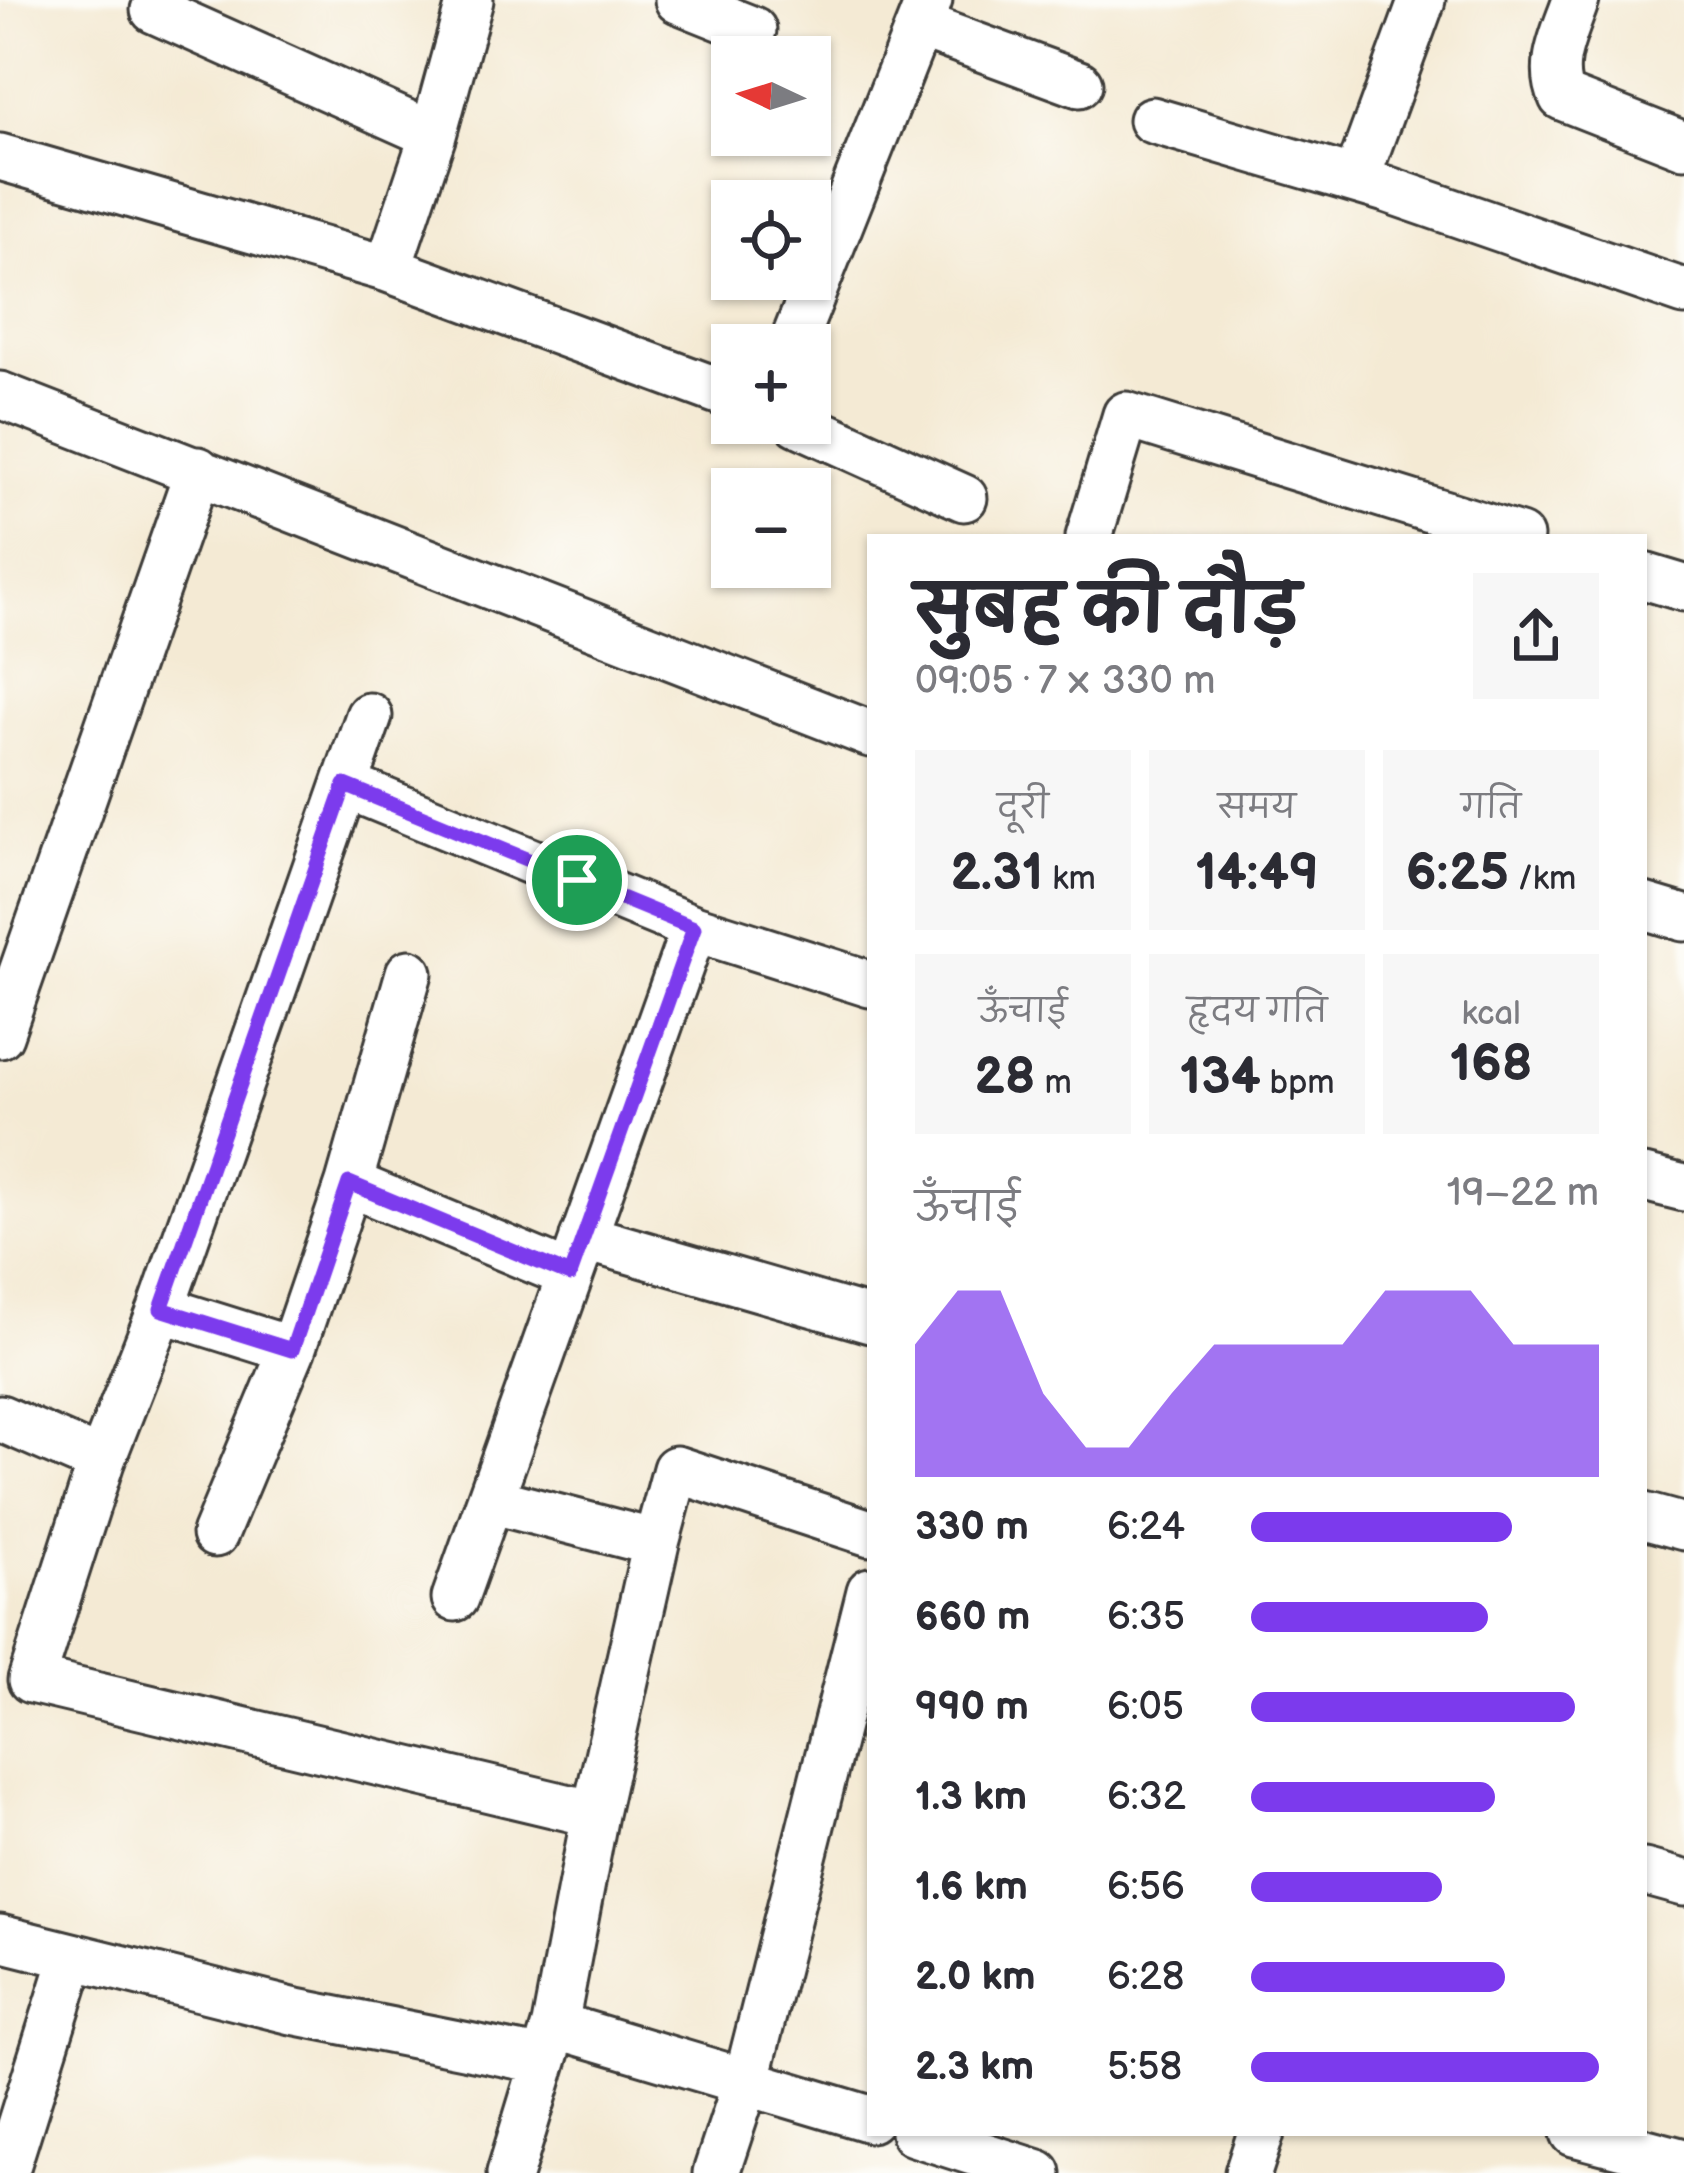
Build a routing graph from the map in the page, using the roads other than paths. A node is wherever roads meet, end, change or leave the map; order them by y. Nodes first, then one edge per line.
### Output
1 (470, 0) edge
2 (678, 0) edge
3 (1422, 0) edge
4 (1576, 0) edge
5 (147, 3) edge
6 (924, 13) edge
7 (753, 30) dead end
8 (1078, 84) dead end
9 (1152, 120) dead end
10 (433, 135) junction
11 (1684, 145) edge
12 (0, 157) edge
13 (1356, 180) junction
14 (388, 268) junction
15 (1684, 292) edge
16 (800, 324) edge
17 (711, 388) edge
18 (0, 395) edge
19 (831, 438) edge
20 (198, 470) junction
21 (964, 498) dead end
22 (1089, 534) edge
23 (1510, 534) edge
24 (1647, 577) edge
25 (1684, 588) edge
26 (369, 716) dead end
27 (867, 733) edge
28 (345, 785) junction
29 (1647, 907) edge
30 (1684, 918) edge
31 (694, 928) junction
32 (409, 973) dead end
33 (867, 983) edge
34 (0, 1035) edge
35 (1647, 1179) edge
36 (349, 1183) junction
37 (1684, 1188) edge
38 (577, 1256) junction
39 (161, 1309) junction
40 (867, 1319) edge
41 (292, 1350) junction
42 (0, 1418) edge
43 (101, 1462) junction
44 (490, 1500) junction
45 (1647, 1517) edge
46 (1684, 1527) edge
47 (867, 1532) edge
48 (215, 1534) dead end
49 (656, 1543) junction
50 (455, 1598) dead end
51 (867, 1603) edge
52 (15, 1676) edge
53 (595, 1814) junction
54 (1647, 1873) edge
55 (1684, 1883) edge
56 (0, 1938) edge
57 (73, 1957) junction
58 (550, 2043) junction
59 (747, 2079) junction
60 (867, 2118) edge
61 (923, 2136) edge
62 (1261, 2136) edge
63 (1585, 2136) edge
64 (1684, 2162) edge
65 (4, 2173) edge
66 (510, 2173) edge
67 (716, 2173) edge
68 (1038, 2173) edge
69 (1248, 2173) edge

1 - 10 street
2 - 7 street
3 - 13 street
4 - 11 street
5 - 10 street
6 - 8 street
6 - 16 street
9 - 13 street
10 - 14 street
12 - 14 street
13 - 15 street
14 - 17 street
18 - 20 street
19 - 21 street
20 - 27 street
20 - 34 street
22 - 23 street
24 - 25 street
26 - 28 street
28 - 31 street
28 - 39 street
29 - 30 street
31 - 33 street
31 - 38 street
32 - 36 street
35 - 37 street
36 - 38 street
36 - 41 street
38 - 40 street
38 - 44 street
39 - 41 street
39 - 43 street
41 - 48 street
42 - 43 street
43 - 52 street
44 - 49 street
44 - 50 street
45 - 46 street
47 - 49 street
49 - 53 street
51 - 59 street
52 - 53 street
53 - 58 street
54 - 55 street
56 - 57 street
57 - 58 street
57 - 65 street
58 - 59 street
58 - 66 street
59 - 60 street
59 - 67 street
61 - 68 street
62 - 69 street
63 - 64 street

